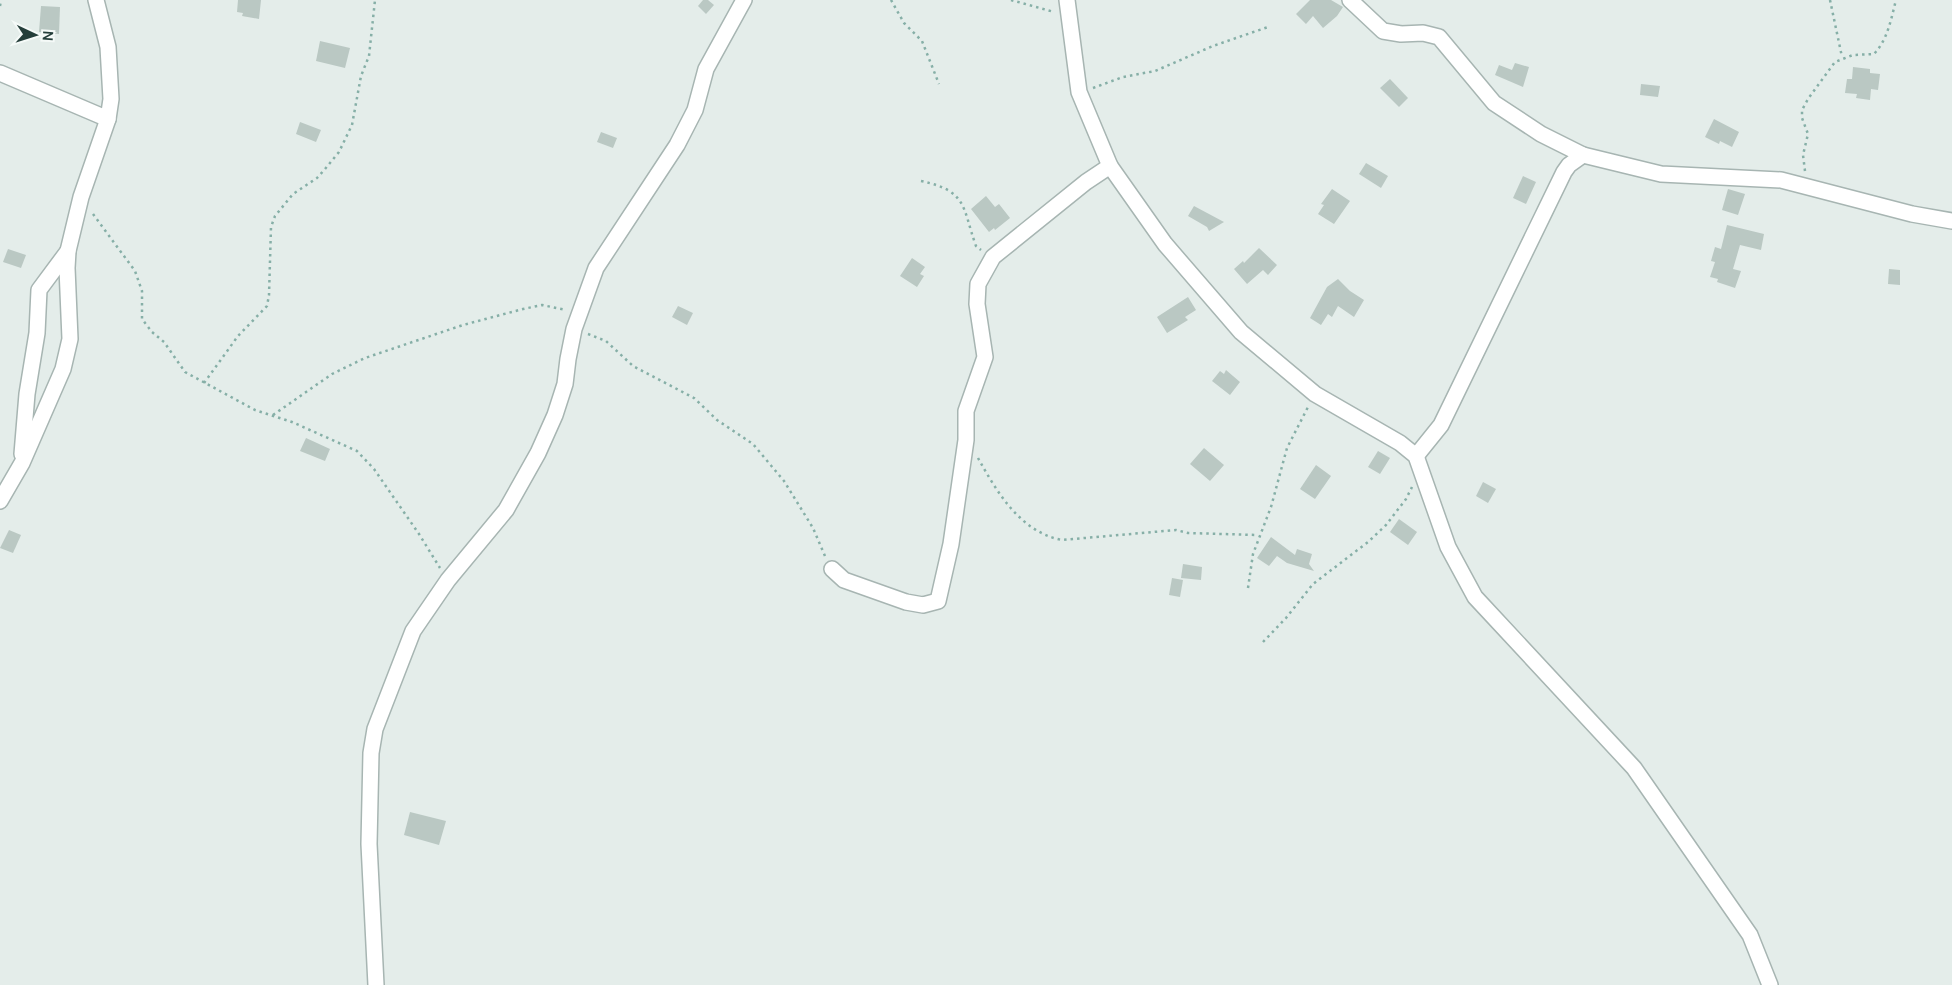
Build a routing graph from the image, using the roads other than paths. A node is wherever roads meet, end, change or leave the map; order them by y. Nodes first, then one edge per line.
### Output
1 (96, 0) edge
2 (744, 0) edge
3 (1068, 0) edge
4 (1350, 0) edge
5 (0, 73) edge
6 (108, 119) junction
7 (1583, 155) junction
8 (1110, 166) junction
9 (1952, 221) edge
10 (68, 251) junction
11 (1418, 462) junction
12 (22, 463) junction
13 (0, 501) edge
14 (832, 569) road end
15 (376, 985) edge
16 (1770, 985) edge

1 - 6 street
2 - 15 street
3 - 8 street
4 - 7 street
5 - 6 street
6 - 10 street
7 - 9 street
7 - 11 street
8 - 11 street
8 - 14 street
10 - 12 street
10 - 12 street
11 - 16 street
12 - 13 street

